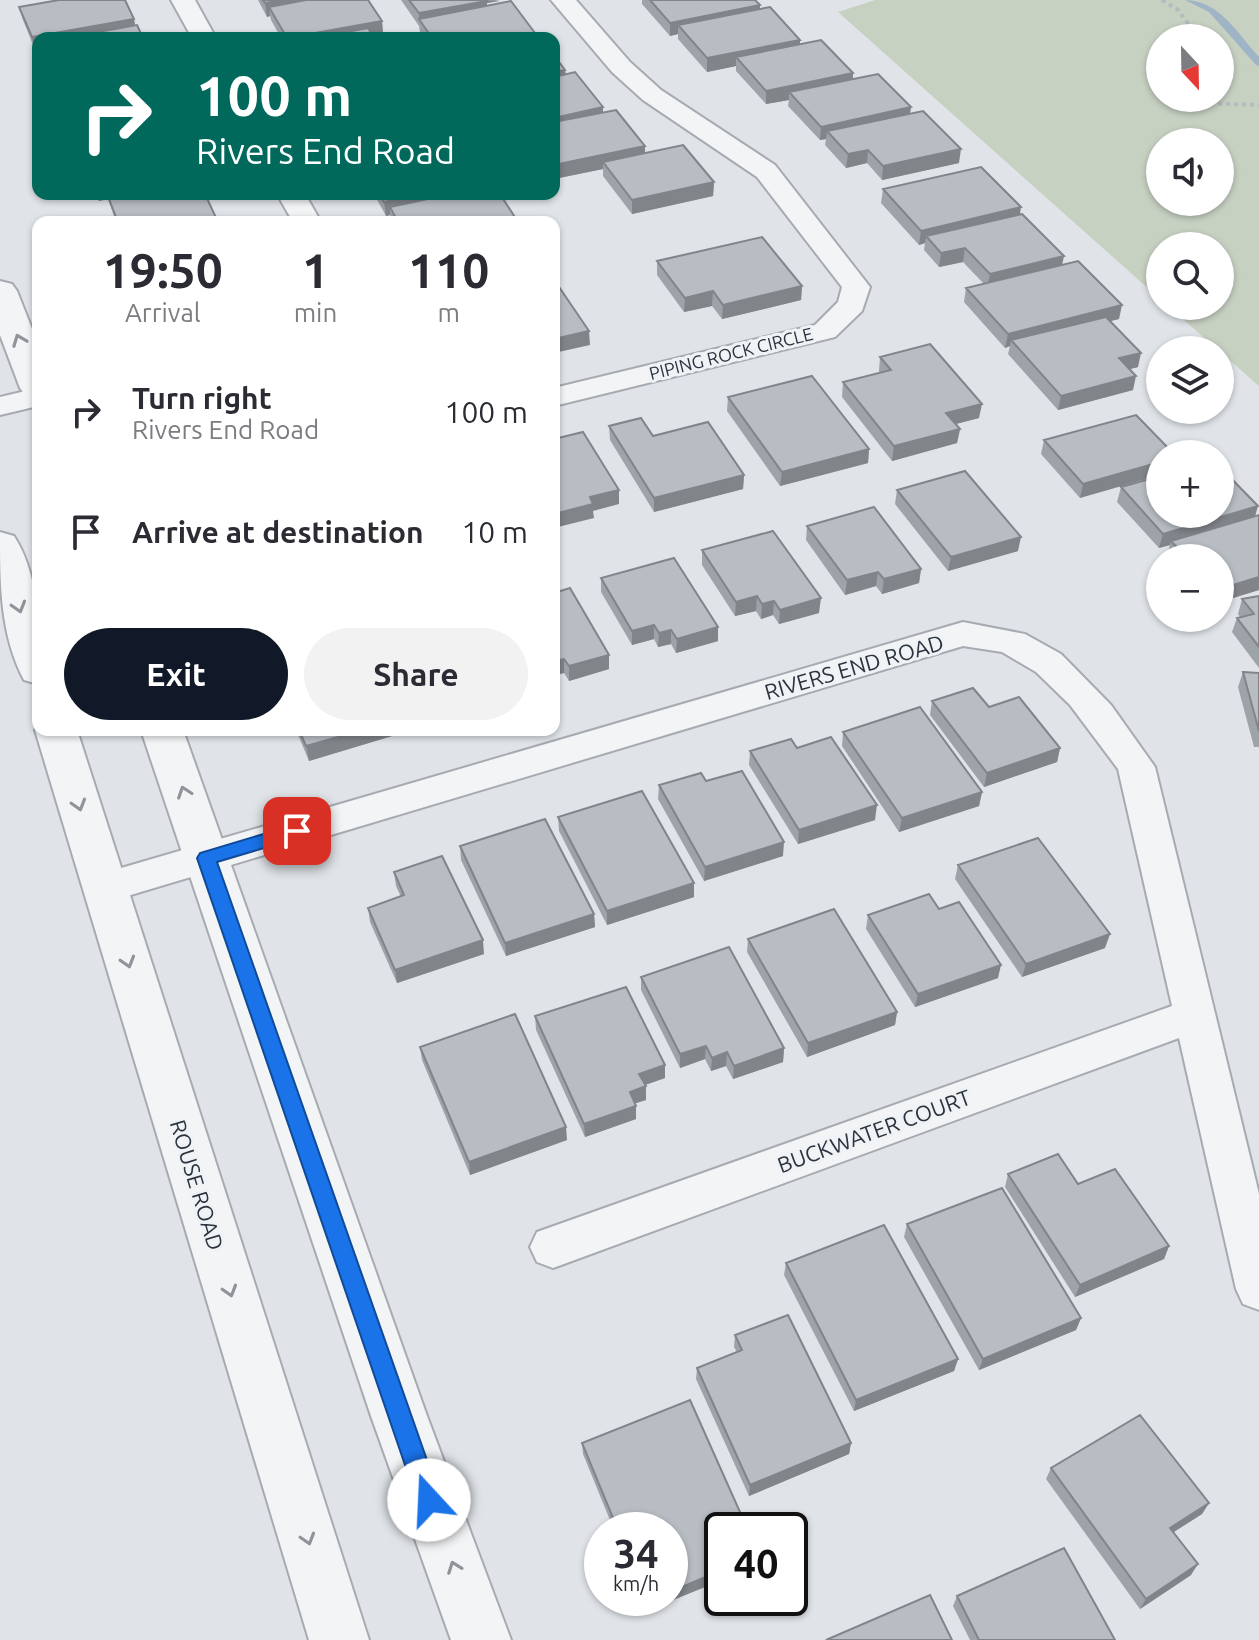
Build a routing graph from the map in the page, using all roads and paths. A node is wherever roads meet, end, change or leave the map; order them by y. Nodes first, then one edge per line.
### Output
1 (183, 0) edge
2 (563, 0) edge
3 (1162, 0) edge
4 (1188, 24) edge
5 (201, 32) edge
6 (1234, 104) edge
7 (1259, 105) edge
8 (0, 291) edge
9 (32, 373) edge
10 (560, 396) edge
11 (32, 398) edge
12 (0, 406) edge
13 (0, 545) edge
14 (32, 650) edge
15 (58, 736) edge
16 (164, 736) edge
17 (206, 858) junction
18 (104, 888) junction
19 (1195, 1015) junction
20 (553, 1247) dead end
21 (1259, 1289) edge
22 (339, 1640) edge
23 (481, 1640) edge

1 - 5 street
2 - 10 street, PIPING ROCK CIRCLE
3 - 4 path
6 - 7 path
9 -> 8 street
11 - 12 street
13 -> 14 street
15 -> 18 street, ROUSE ROAD
17 -> 16 street
17 - 18 street, RIVERS END ROAD
17 - 19 street, RIVERS END ROAD
23 -> 17 street
18 -> 22 street, ROUSE ROAD
19 - 20 street, BUCKWATER COURT
19 - 21 street, RIVERS END ROAD

